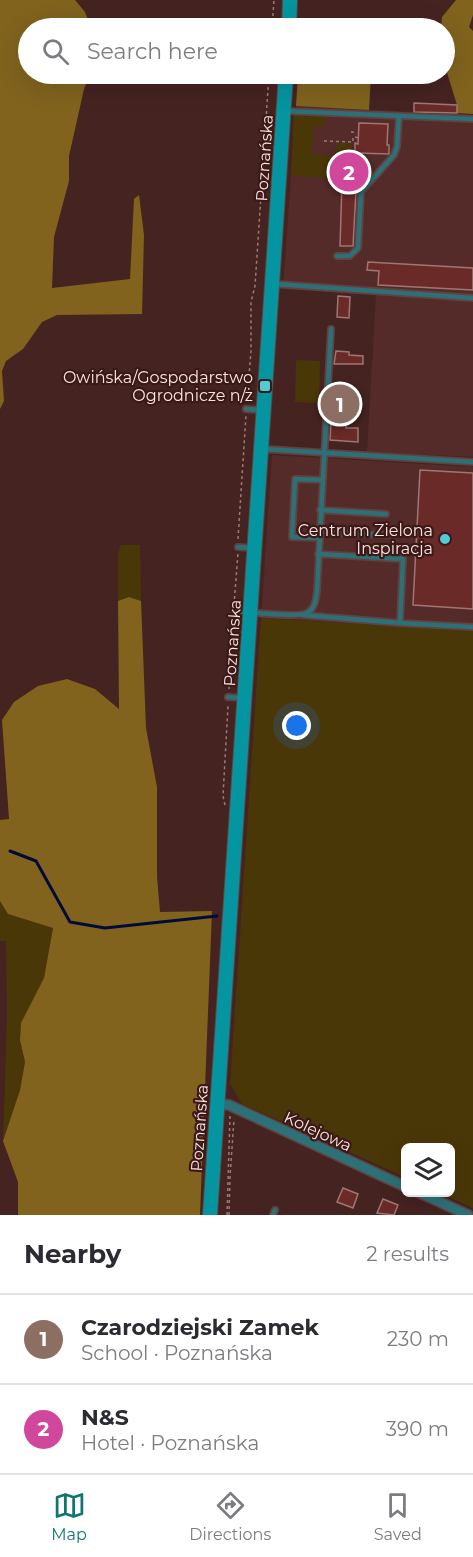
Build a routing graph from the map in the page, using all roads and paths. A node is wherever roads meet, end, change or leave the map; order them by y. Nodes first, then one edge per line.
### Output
1 (274, 0) edge
2 (290, 0) edge
3 (273, 18) edge
4 (289, 18) edge
5 (268, 84) edge
6 (285, 84) edge
7 (283, 111) junction
8 (399, 116) junction
9 (473, 119) edge
10 (351, 132) dead end
11 (353, 137) junction
12 (361, 138) dead end
13 (324, 141) dead end
14 (337, 256) dead end
15 (272, 284) junction
16 (473, 298) edge
17 (331, 329) dead end
18 (246, 409) junction
19 (264, 410) junction
20 (261, 449) junction
21 (323, 454) junction
22 (473, 462) edge
23 (322, 480) junction
24 (320, 510) junction
25 (386, 514) dead end
26 (319, 532) junction
27 (387, 535) dead end
28 (319, 538) junction
29 (238, 547) junction
30 (255, 549) junction
31 (318, 554) junction
32 (234, 611) junction
33 (250, 612) junction
34 (300, 615) junction
35 (400, 623) junction
36 (473, 627) edge
37 (228, 697) junction
38 (245, 699) junction
39 (225, 806) dead end
40 (217, 1104) junction
41 (230, 1111) dead end
42 (236, 1112) dead end
43 (401, 1185) edge
44 (222, 1195) dead end
45 (229, 1196) junction
46 (429, 1197) edge
47 (215, 1214) edge
48 (228, 1214) edge
49 (468, 1215) edge

1 - 3 path
2 - 4 main road
5 - 18 path
6 - 7 main road, Poznańska
7 - 8 lane
7 - 15 main road, Poznańska
8 - 9 lane
8 - 14 lane
10 - 11 path
11 - 12 path
11 - 13 path
15 - 16 lane
15 - 19 main road, Poznańska
17 - 21 lane
18 - 19 lane
18 - 29 path
19 - 20 main road, Poznańska
20 - 21 lane
20 - 30 main road, Poznańska
21 - 22 lane
21 - 23 lane
23 - 24 lane
23 - 28 lane
24 - 25 lane
24 - 26 lane
26 - 27 lane
26 - 28 lane
28 - 31 lane
29 - 30 lane
29 - 32 path
30 - 33 main road, Poznańska
31 - 34 lane
31 - 35 lane
32 - 33 lane
32 - 37 path
33 - 34 lane
33 - 38 main road, Poznańska
34 - 35 lane
35 - 36 lane
37 - 38 lane
37 - 39 path
38 - 40 main road, Poznańska
40 - 43 street, Kolejowa
40 - 47 main road, Poznańska
41 - 48 path
42 - 45 path
44 - 45 path
45 - 48 path
46 - 49 street
47 - 48 path

